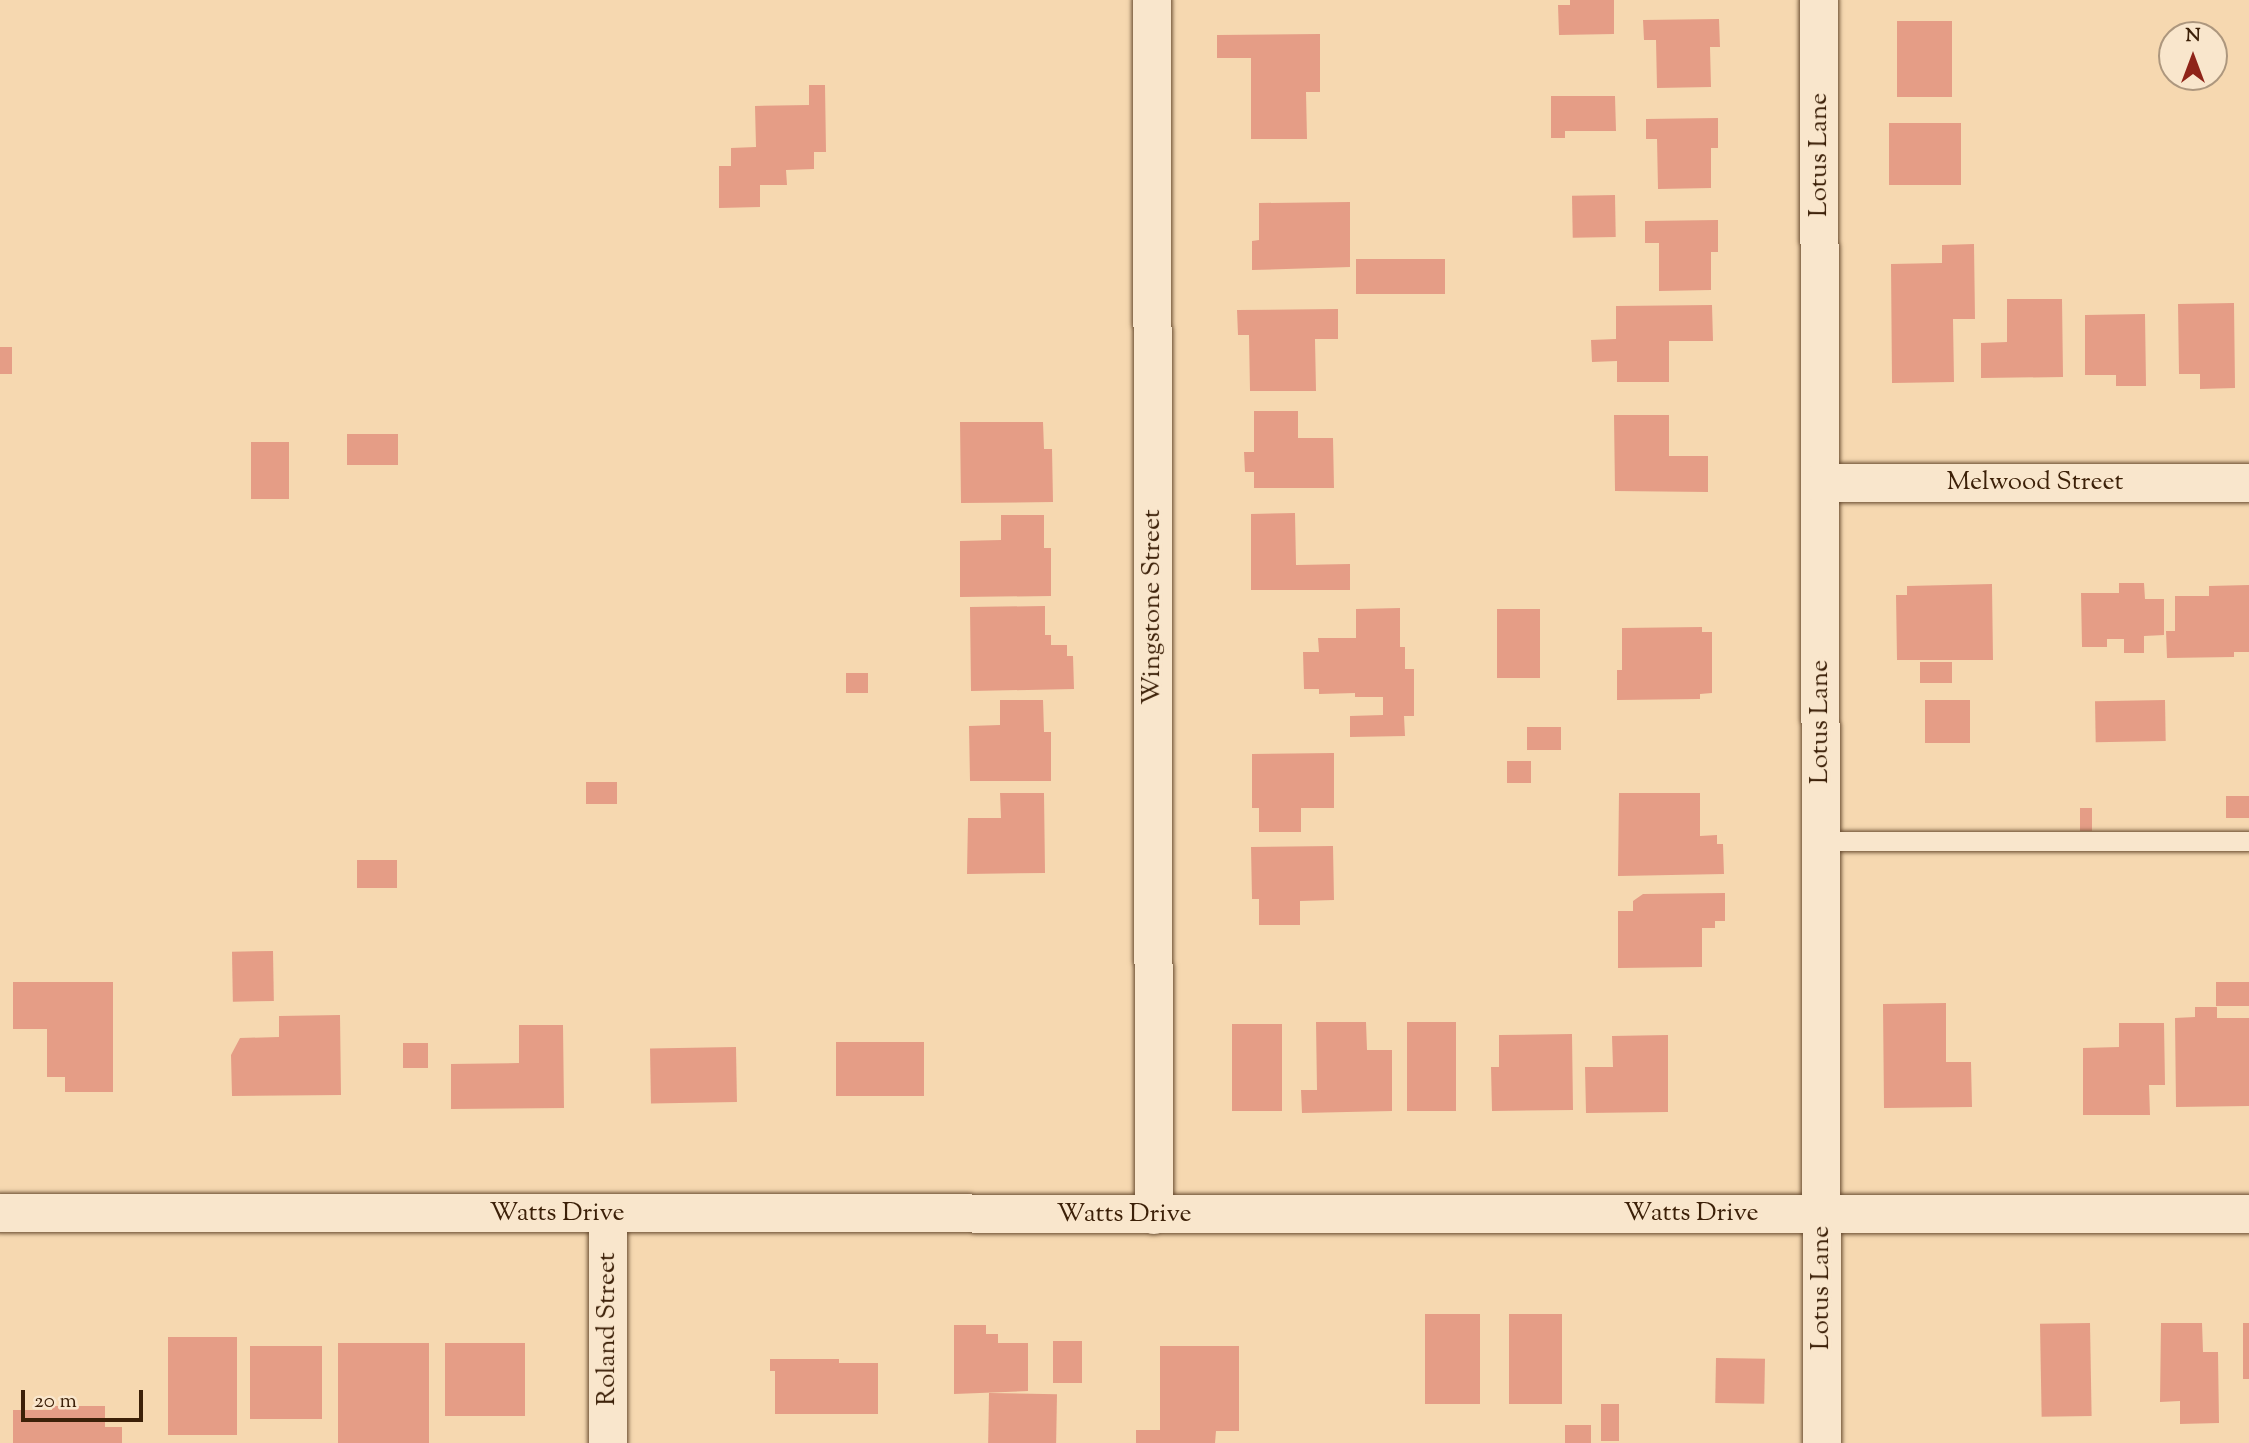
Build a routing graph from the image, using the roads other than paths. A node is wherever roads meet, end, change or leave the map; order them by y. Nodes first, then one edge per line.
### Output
1 (1152, 0) edge
2 (1819, 0) edge
3 (1820, 483) junction
4 (2249, 483) edge
5 (1821, 841) junction
6 (2249, 841) edge
7 (0, 1213) edge
8 (608, 1214) junction
9 (1154, 1214) junction
10 (1822, 1214) junction
11 (2249, 1214) edge
12 (608, 1443) edge
13 (1822, 1443) edge

1 - 9 street, Wingstone Street
2 - 3 street, Lotus Lane
3 - 4 street, Melwood Street
3 - 5 street, Lotus Lane
5 - 6 lane
5 - 10 street, Lotus Lane
7 - 8 street, Watts Drive
8 - 9 street, Watts Drive
8 - 12 street, Roland Street
9 - 10 street, Watts Drive
10 - 11 street, Watts Drive
10 - 13 street, Lotus Lane

